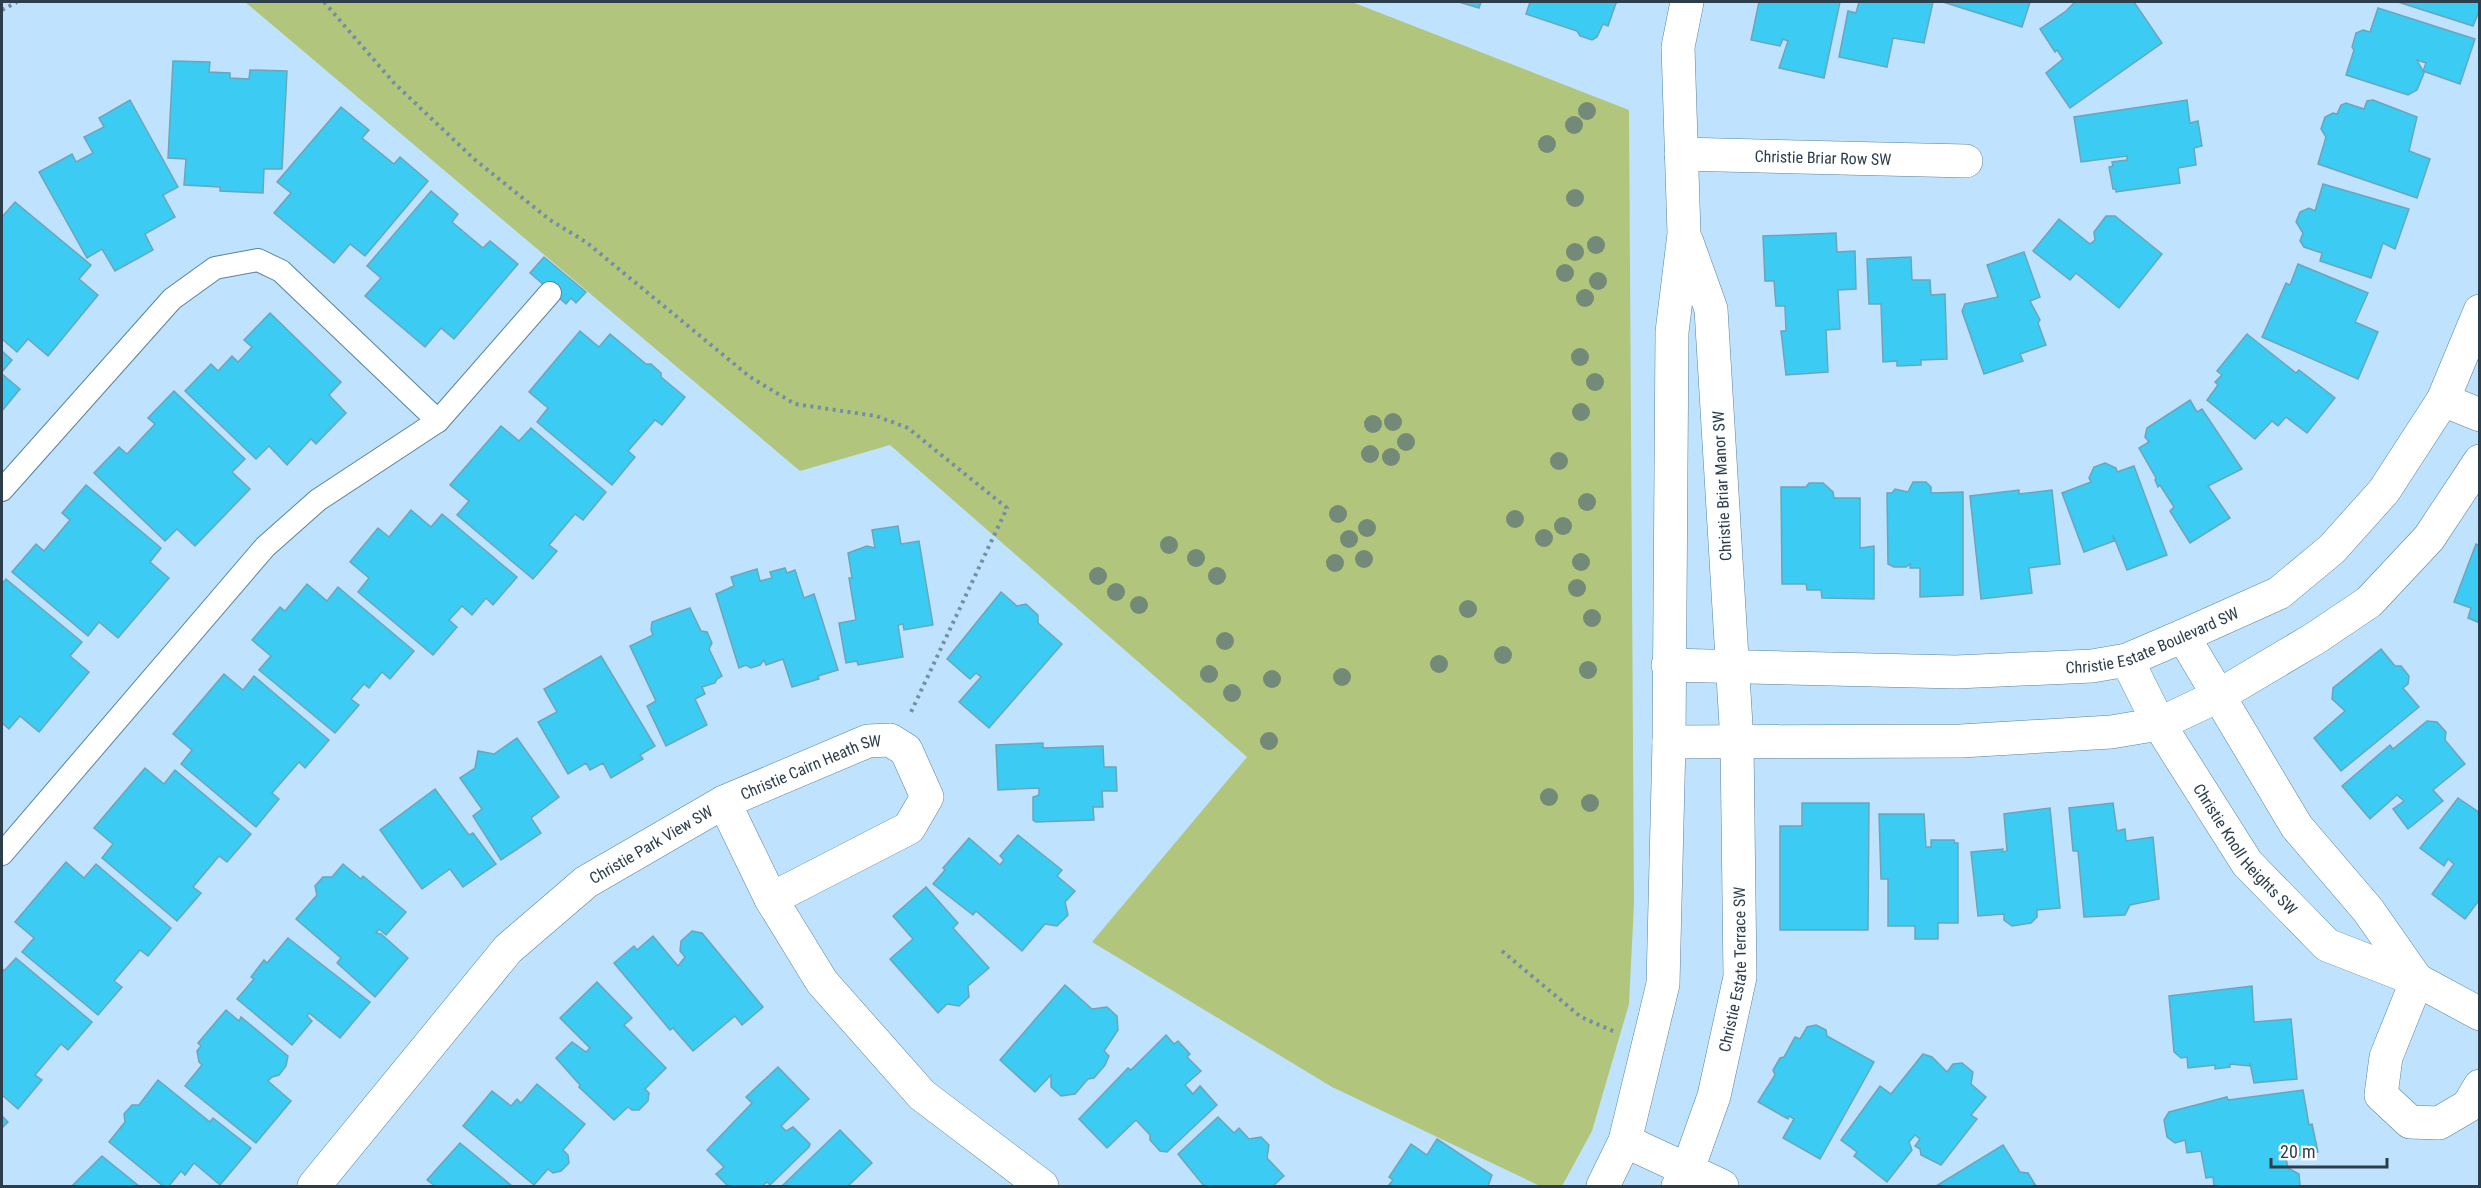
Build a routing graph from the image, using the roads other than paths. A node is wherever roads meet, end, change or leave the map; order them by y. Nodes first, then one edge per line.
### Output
1 (1687, 2) edge
2 (1681, 154) junction
3 (1966, 161) dead end
4 (1684, 234) junction
5 (550, 294) dead end
6 (2479, 315) edge
7 (2443, 400) junction
8 (2480, 415) edge
9 (438, 421) junction
10 (2480, 461) edge
11 (2, 490) edge
12 (2183, 636) junction
13 (2127, 660) junction
14 (1668, 665) junction
15 (1733, 667) junction
16 (2218, 696) junction
17 (2159, 724) junction
18 (1669, 742) junction
19 (1737, 742) junction
20 (724, 802) junction
21 (2, 854) edge
22 (771, 899) junction
23 (2417, 980) junction
24 (2480, 1014) edge
25 (2480, 1086) edge
26 (1625, 1141) junction
27 (1683, 1178) edge
28 (314, 1186) edge
29 (1042, 1186) edge
30 (1603, 1186) edge
31 (1722, 1186) edge

1 - 2 street, Christie Briar Manor SW
2 - 3 street, Christie Briar Row SW
2 - 4 street, Christie Briar Manor SW
4 - 14 street, Christie Briar Manor SW
4 - 15 street, Christie Briar Manor SW
5 - 9 lane
6 - 7 street, Christie Estate Boulevard SW
7 - 8 street
7 - 12 street, Christie Estate Boulevard SW
9 - 11 lane
9 - 21 lane
10 - 16 street
12 - 13 street, Christie Estate Boulevard SW
12 - 16 street, Christie Knoll Heights SW
13 - 15 street, Christie Estate Boulevard SW
13 - 17 street, Christie Knoll Heights SW
14 - 15 street, Christie Estate Boulevard SW
14 - 18 street, Christie Briar Manor SW
15 - 19 street, Christie Briar Manor SW
16 - 17 street
16 - 23 street, Christie Knoll Heights SW
17 - 19 street
17 - 23 street, Christie Knoll Heights SW
18 - 19 street
18 - 26 street
19 - 27 street, Christie Estate Terrace SW
20 - 22 street, Christie Park View SW
20 - 22 street, Christie Cairn Heath SW
20 - 28 street, Christie Park View SW
22 - 29 street, Christie Park View SW
23 - 24 street, Christie Knoll Heights SW
23 - 25 street
26 - 27 street
26 - 30 street
27 - 31 street

